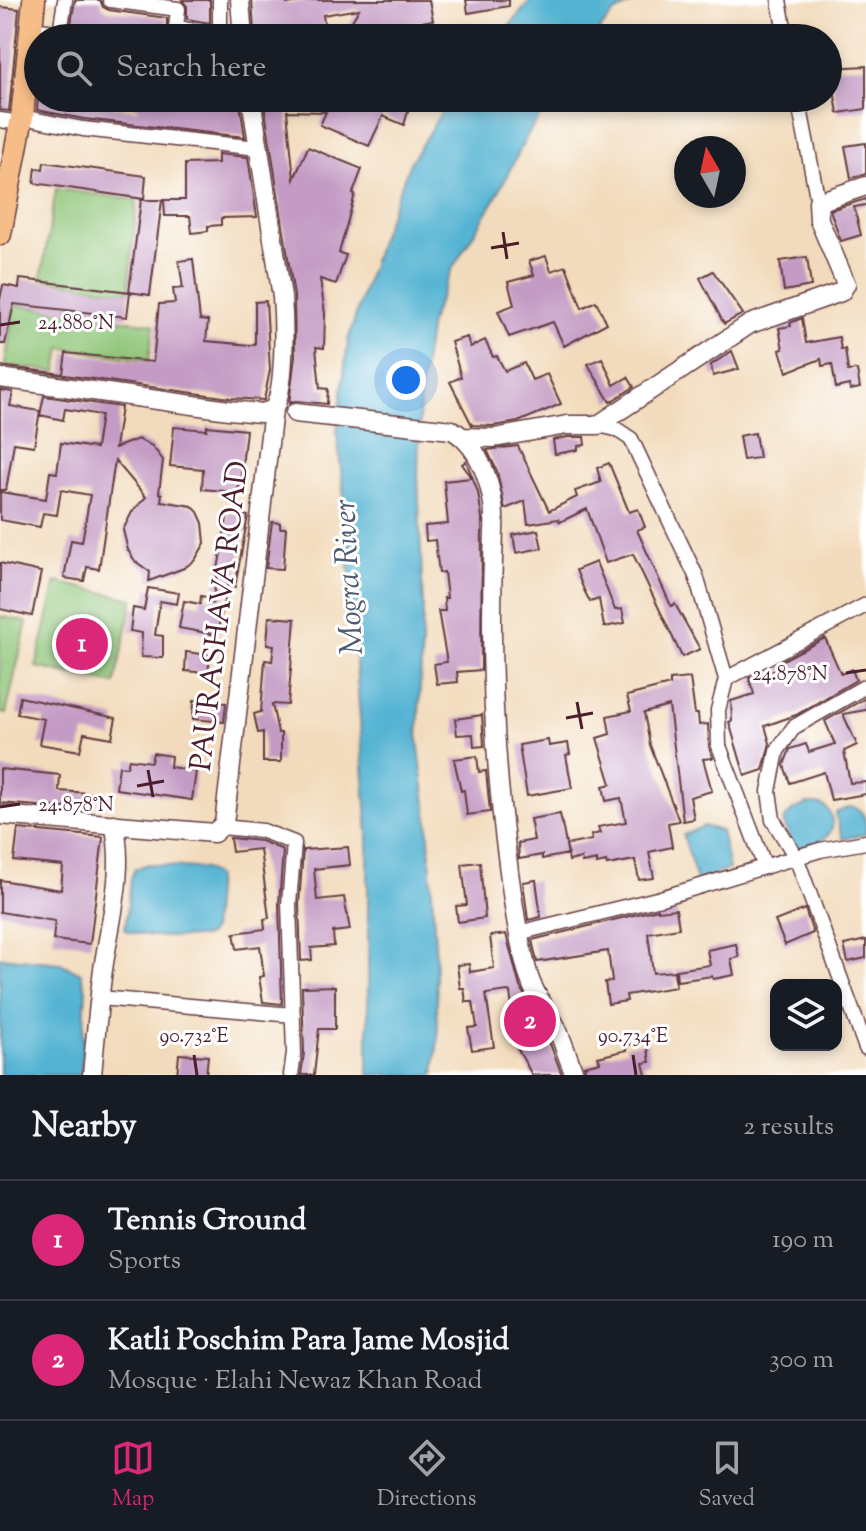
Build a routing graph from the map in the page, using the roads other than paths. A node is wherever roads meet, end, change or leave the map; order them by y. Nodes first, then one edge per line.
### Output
1 (34, 0) edge
2 (65, 0) edge
3 (110, 0) edge
4 (220, 0) edge
5 (240, 0) edge
6 (779, 0) edge
7 (137, 2) edge
8 (32, 24) edge
9 (61, 24) edge
10 (176, 24) edge
11 (220, 24) edge
12 (242, 24) edge
13 (783, 24) edge
14 (24, 69) edge
15 (253, 112) edge
16 (801, 112) edge
17 (14, 120) edge
18 (258, 148) junction
19 (866, 186) edge
20 (818, 202) junction
21 (0, 234) edge
22 (0, 378) edge
23 (273, 410) junction
24 (295, 413) joint
25 (598, 425) junction
26 (464, 437) junction
27 (866, 605) edge
28 (726, 679) junction
29 (866, 686) edge
30 (0, 815) edge
31 (114, 824) junction
32 (222, 827) junction
33 (866, 842) edge
34 (796, 857) junction
35 (765, 867) junction
36 (518, 933) junction
37 (100, 998) junction
38 (293, 1015) junction
39 (866, 1048) edge
40 (92, 1075) edge
41 (291, 1075) edge
42 (575, 1075) edge

1 - 8 main road
2 - 9 street
3 - 7 street
4 - 11 street
5 - 12 street
6 - 13 street
7 - 10 street
14 - 17 main road
15 - 18 street, PAURASHAVA ROAD
16 - 20 street
17 - 18 street
17 - 21 main road
18 - 23 street, PAURASHAVA ROAD
19 - 20 street
20 - 25 street
22 - 23 street
23 - 24 street
23 - 32 street, PAURASHAVA ROAD
24 - 26 street
25 - 26 street
25 - 28 street
26 - 36 street
27 - 28 street
28 - 35 street
29 - 34 street
30 - 31 street
31 - 32 street
31 - 37 street
32 - 38 street
33 - 34 street
34 - 35 street
34 - 39 street
35 - 36 street
36 - 42 street
37 - 38 street
37 - 40 street
38 - 41 street

